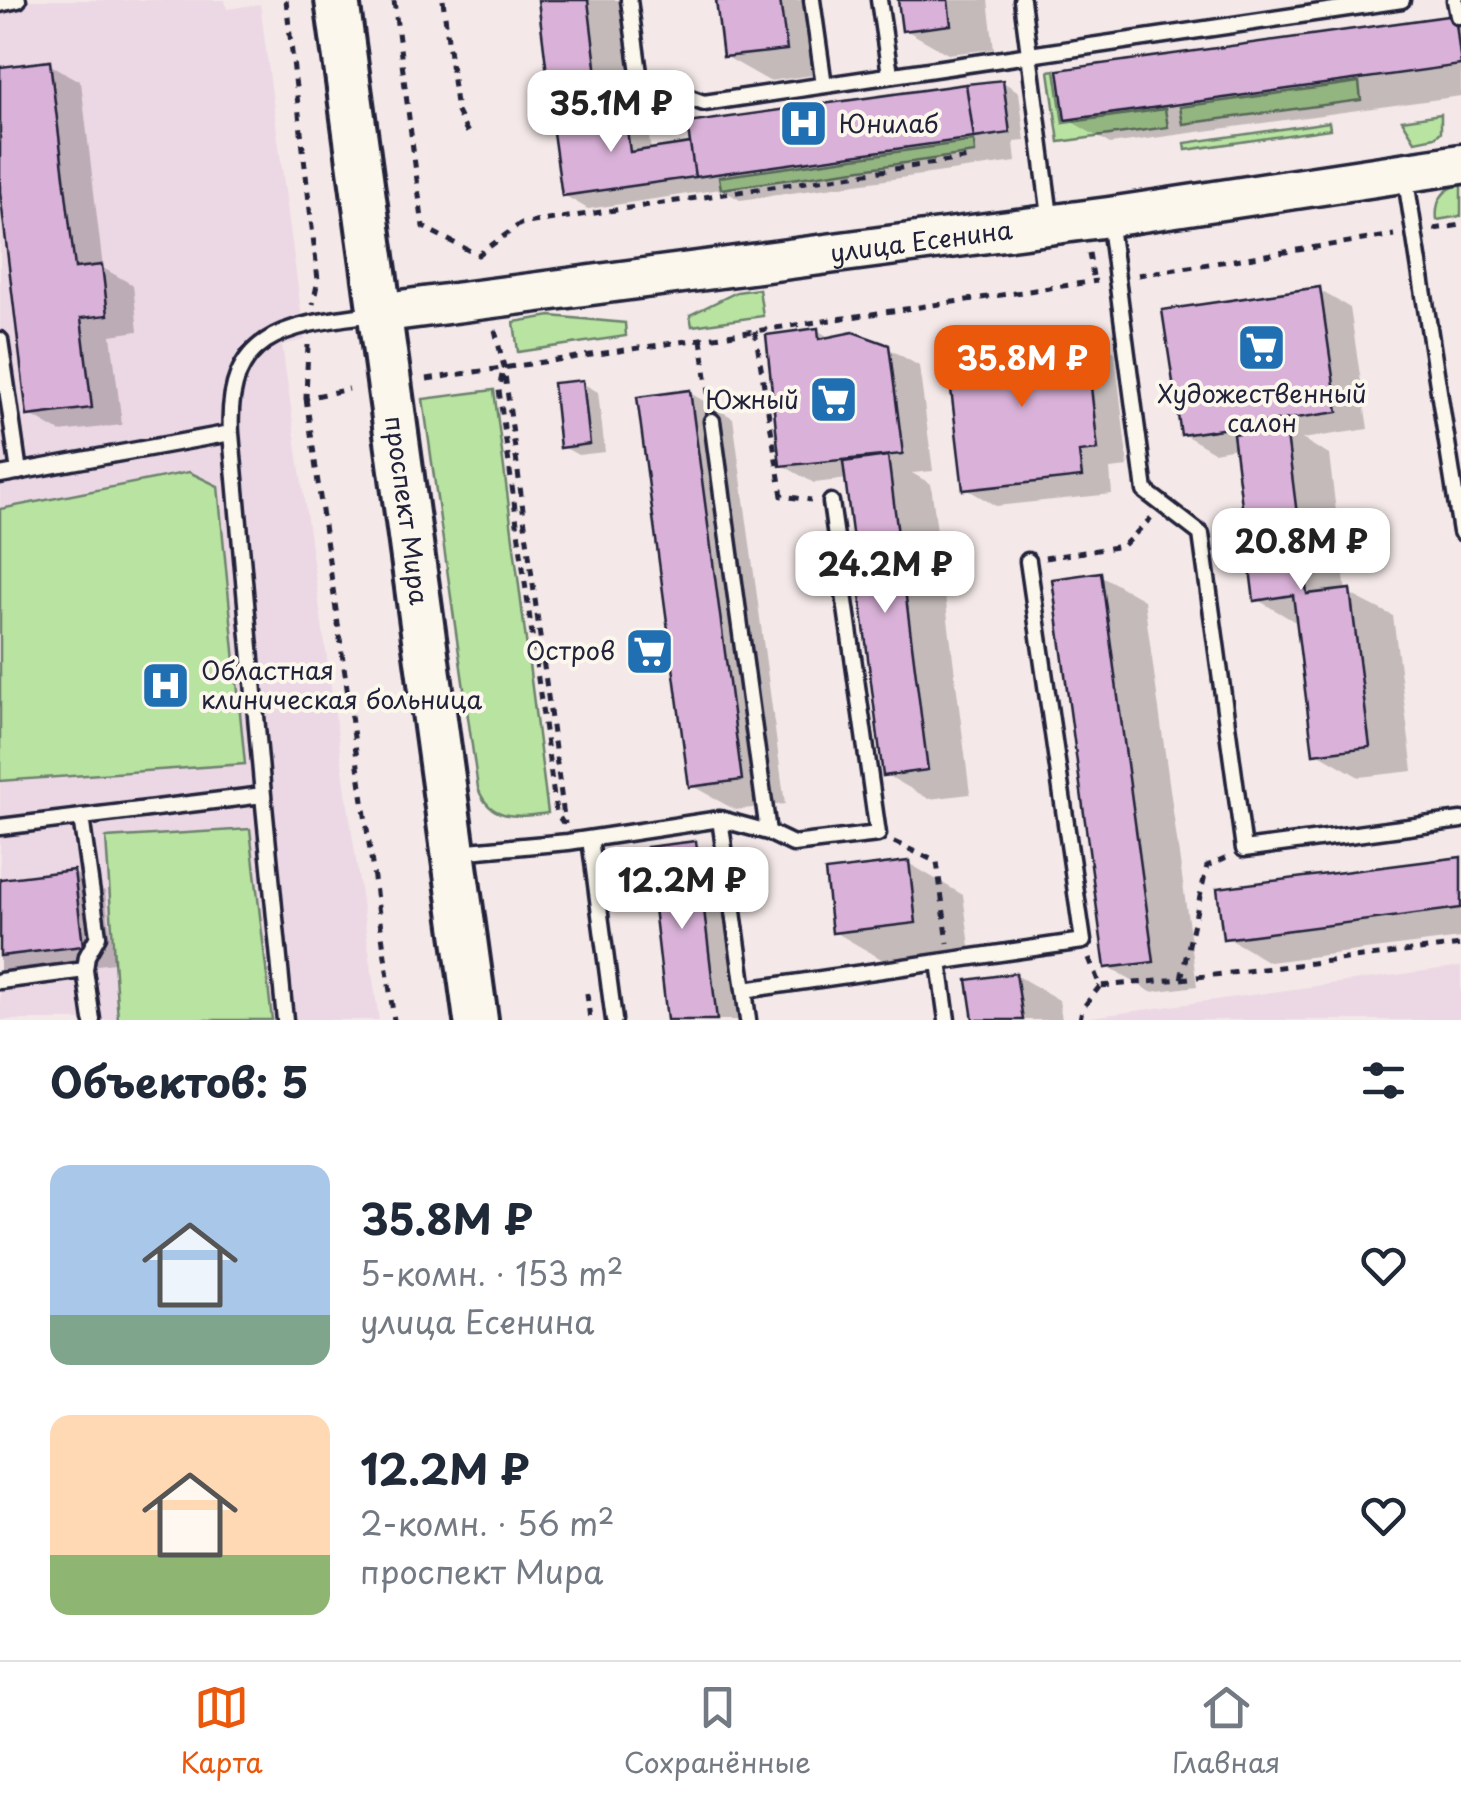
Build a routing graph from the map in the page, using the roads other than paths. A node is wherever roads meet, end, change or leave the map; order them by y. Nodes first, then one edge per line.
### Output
1 (18, 0) edge
2 (337, 0) edge
3 (630, 0) edge
4 (812, 0) edge
5 (879, 0) edge
6 (1022, 0) edge
7 (1402, 0) edge
8 (1455, 0) edge
9 (0, 4) edge
10 (1343, 4) edge
11 (1458, 16) dead end
12 (1028, 53) junction
13 (890, 74) junction
14 (824, 84) junction
15 (1461, 164) edge
16 (1405, 173) junction
17 (1050, 224) junction
18 (1098, 231) junction
19 (378, 313) junction
20 (0, 340) edge
21 (712, 421) road end
22 (231, 433) junction
23 (19, 472) junction
24 (0, 475) edge
25 (831, 502) road end
26 (1461, 532) edge
27 (1028, 561) road end
28 (263, 795) junction
29 (81, 817) junction
30 (720, 819) junction
31 (1461, 820) edge
32 (0, 827) edge
33 (768, 832) junction
34 (590, 839) junction
35 (453, 852) junction
36 (945, 961) junction
37 (86, 970) junction
38 (0, 981) edge
39 (744, 990) junction
40 (92, 1020) edge
41 (286, 1020) edge
42 (476, 1020) edge
43 (614, 1020) edge
44 (748, 1020) edge
45 (948, 1020) edge

1 - 9 lane
2 - 19 main road, проспект Мира
3 - 14 lane
4 - 14 lane
5 - 13 lane
6 - 12 lane
7 - 10 lane
8 - 11 lane
10 - 12 lane
12 - 13 lane
12 - 17 lane
13 - 14 lane
15 - 16 street, улица Есенина
16 - 18 street, улица Есенина
16 - 26 lane
17 - 18 street, улица Есенина
17 - 19 street, улица Есенина
18 - 31 lane
19 - 22 lane
19 - 35 main road, проспект Мира
20 - 23 lane
21 - 33 lane
22 - 23 lane
22 - 28 lane
23 - 24 lane
25 - 33 lane
27 - 36 lane
28 - 29 lane
28 - 41 lane
29 - 32 lane
29 - 37 lane
30 - 33 lane
30 - 34 lane
30 - 39 lane
34 - 35 lane
34 - 43 lane
35 - 42 main road, проспект Мира
36 - 39 lane
36 - 45 lane
37 - 38 lane
37 - 40 lane
39 - 44 lane

